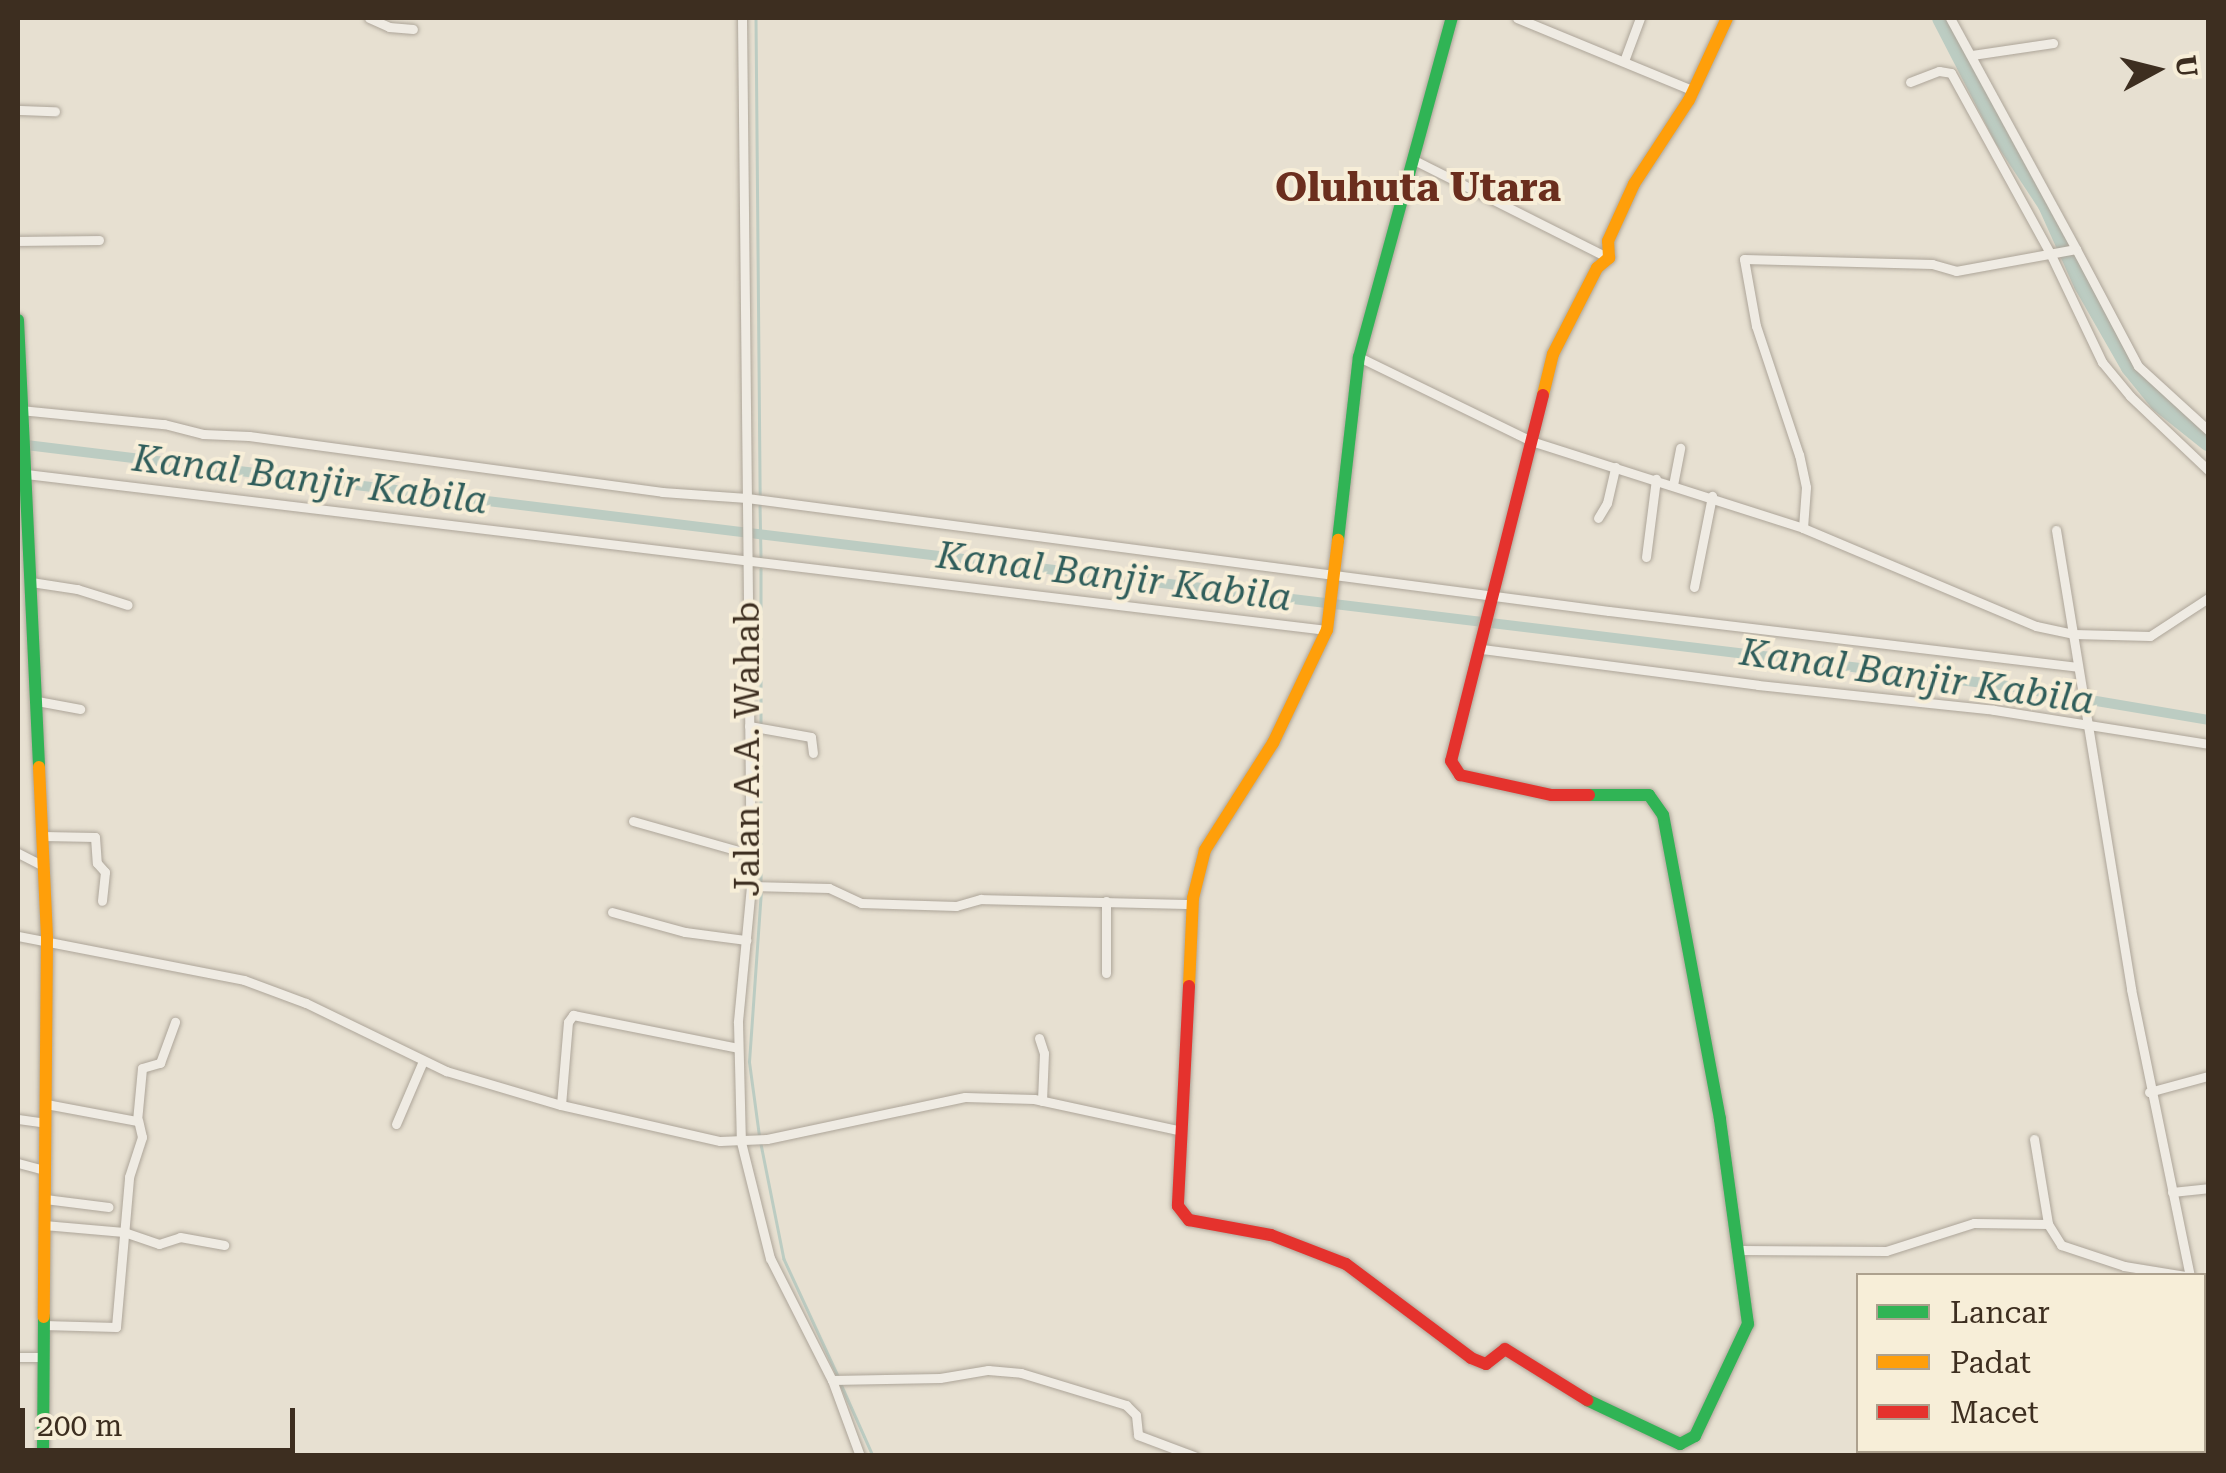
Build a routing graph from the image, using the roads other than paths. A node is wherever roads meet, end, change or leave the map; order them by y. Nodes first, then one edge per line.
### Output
1 (369, 18) edge
2 (742, 18) edge
3 (1452, 18) edge
4 (1517, 18) edge
5 (1550, 18) edge
6 (1640, 18) edge
7 (1727, 18) edge
8 (1950, 18) edge
9 (413, 29) dead end
10 (1547, 30) junction
11 (2052, 43) dead end
12 (1972, 55) junction
13 (1624, 61) junction
14 (1910, 82) dead end
15 (1694, 90) junction
16 (18, 110) edge
17 (55, 111) dead end
18 (1414, 160) junction
19 (18, 240) edge
20 (98, 240) dead end
21 (2074, 249) junction
22 (2054, 253) junction
23 (1609, 258) junction
24 (18, 323) edge
25 (1360, 356) junction
26 (20, 412) edge
27 (2208, 430) edge
28 (1531, 441) junction
29 (1680, 448) dead end
30 (1616, 467) junction
31 (2208, 470) edge
32 (26, 472) junction
33 (1656, 480) junction
34 (1673, 484) junction
35 (1712, 496) junction
36 (747, 502) junction
37 (1598, 518) dead end
38 (1803, 528) junction
39 (2056, 530) dead end
40 (1646, 557) dead end
41 (746, 559) junction
42 (1335, 577) junction
43 (31, 582) junction
44 (1694, 587) dead end
45 (1495, 596) junction
46 (2208, 598) edge
47 (128, 604) dead end
48 (1328, 626) junction
49 (2074, 634) junction
50 (1483, 643) junction
51 (2078, 670) junction
52 (36, 701) junction
53 (80, 709) dead end
54 (2086, 723) junction
55 (757, 728) junction
56 (2208, 744) edge
57 (814, 753) dead end
58 (633, 821) dead end
59 (43, 836) junction
60 (18, 853) edge
61 (750, 854) junction
62 (44, 866) junction
63 (757, 887) junction
64 (102, 901) dead end
65 (1106, 901) junction
66 (1192, 904) junction
67 (612, 912) dead end
68 (18, 936) edge
69 (47, 939) junction
70 (746, 940) junction
71 (1106, 973) dead end
72 (174, 1022) dead end
73 (1039, 1038) dead end
74 (738, 1048) junction
75 (423, 1062) junction
76 (2208, 1076) edge
77 (2149, 1092) junction
78 (1042, 1101) junction
79 (46, 1104) junction
80 (561, 1105) junction
81 (18, 1120) edge
82 (138, 1120) junction
83 (46, 1124) junction
84 (396, 1124) dead end
85 (1182, 1132) junction
86 (2034, 1139) dead end
87 (746, 1142) junction
88 (18, 1163) edge
89 (45, 1170) junction
90 (2208, 1188) edge
91 (2172, 1192) junction
92 (44, 1199) junction
93 (109, 1207) dead end
94 (2048, 1224) junction
95 (44, 1225) junction
96 (124, 1232) junction
97 (224, 1245) dead end
98 (1740, 1250) junction
99 (2169, 1273) edge
100 (2187, 1273) edge
101 (43, 1325) junction
102 (43, 1357) junction
103 (18, 1358) edge
104 (837, 1380) junction
105 (43, 1424) junction
106 (82, 1424) dead end
107 (43, 1456) edge
108 (860, 1456) edge
109 (1194, 1456) edge

1 - 9 street
2 - 36 street, Jalan A.A. Wahab
3 - 18 street
4 - 10 street
5 - 10 street
6 - 13 street
7 - 15 street
8 - 12 street
10 - 13 street
11 - 12 street
12 - 21 street
13 - 15 street
14 - 22 street
15 - 23 street
16 - 17 street
18 - 23 street
18 - 25 street
19 - 20 street
21 - 22 street
21 - 27 street
22 - 31 street
22 - 38 street
23 - 28 street
24 - 26 street
25 - 28 street
25 - 42 street
26 - 32 street
26 - 36 street
28 - 30 street
28 - 45 street
29 - 34 street
30 - 33 street
30 - 37 street
32 - 41 street
32 - 43 street
33 - 34 street
33 - 40 street
34 - 35 street
35 - 38 street
35 - 44 street
36 - 41 street, Jalan A.A. Wahab
36 - 42 street
38 - 49 street
39 - 49 street
41 - 48 street
41 - 55 street, Jalan A.A. Wahab
42 - 45 street
42 - 48 street
43 - 47 street
43 - 52 street
45 - 50 street
45 - 51 street
46 - 49 street
48 - 66 street
49 - 51 street
50 - 54 street
50 - 98 street
51 - 54 street
52 - 53 street
52 - 59 street
54 - 56 street
54 - 77 street
55 - 57 street
55 - 61 street, Jalan A.A. Wahab
58 - 61 street
59 - 62 street
59 - 64 street
60 - 62 street
61 - 63 street, Jalan A.A. Wahab
62 - 69 street
63 - 65 street
63 - 70 street, Jalan A.A. Wahab
65 - 66 street
65 - 71 street
66 - 85 street
67 - 70 street
68 - 69 street
69 - 75 street
69 - 79 street
70 - 74 street, Jalan A.A. Wahab
72 - 82 street
73 - 78 street
74 - 80 street
74 - 87 street, Jalan A.A. Wahab
75 - 80 street
75 - 84 street
76 - 77 street
77 - 91 street
78 - 85 street
78 - 87 street
79 - 82 street
79 - 83 street
80 - 87 street
81 - 83 street
82 - 96 street
83 - 89 street
85 - 98 street
86 - 94 street
87 - 104 street, Jalan A.A. Wahab
88 - 89 street
89 - 92 street
90 - 91 street
91 - 100 street
92 - 93 street
92 - 95 street
94 - 98 street
94 - 99 street
95 - 96 street
95 - 101 street
96 - 97 street
96 - 101 street
101 - 102 street
102 - 103 street
102 - 105 street
104 - 108 street, Jalan A.A. Wahab
104 - 109 street
105 - 106 street
105 - 107 street

